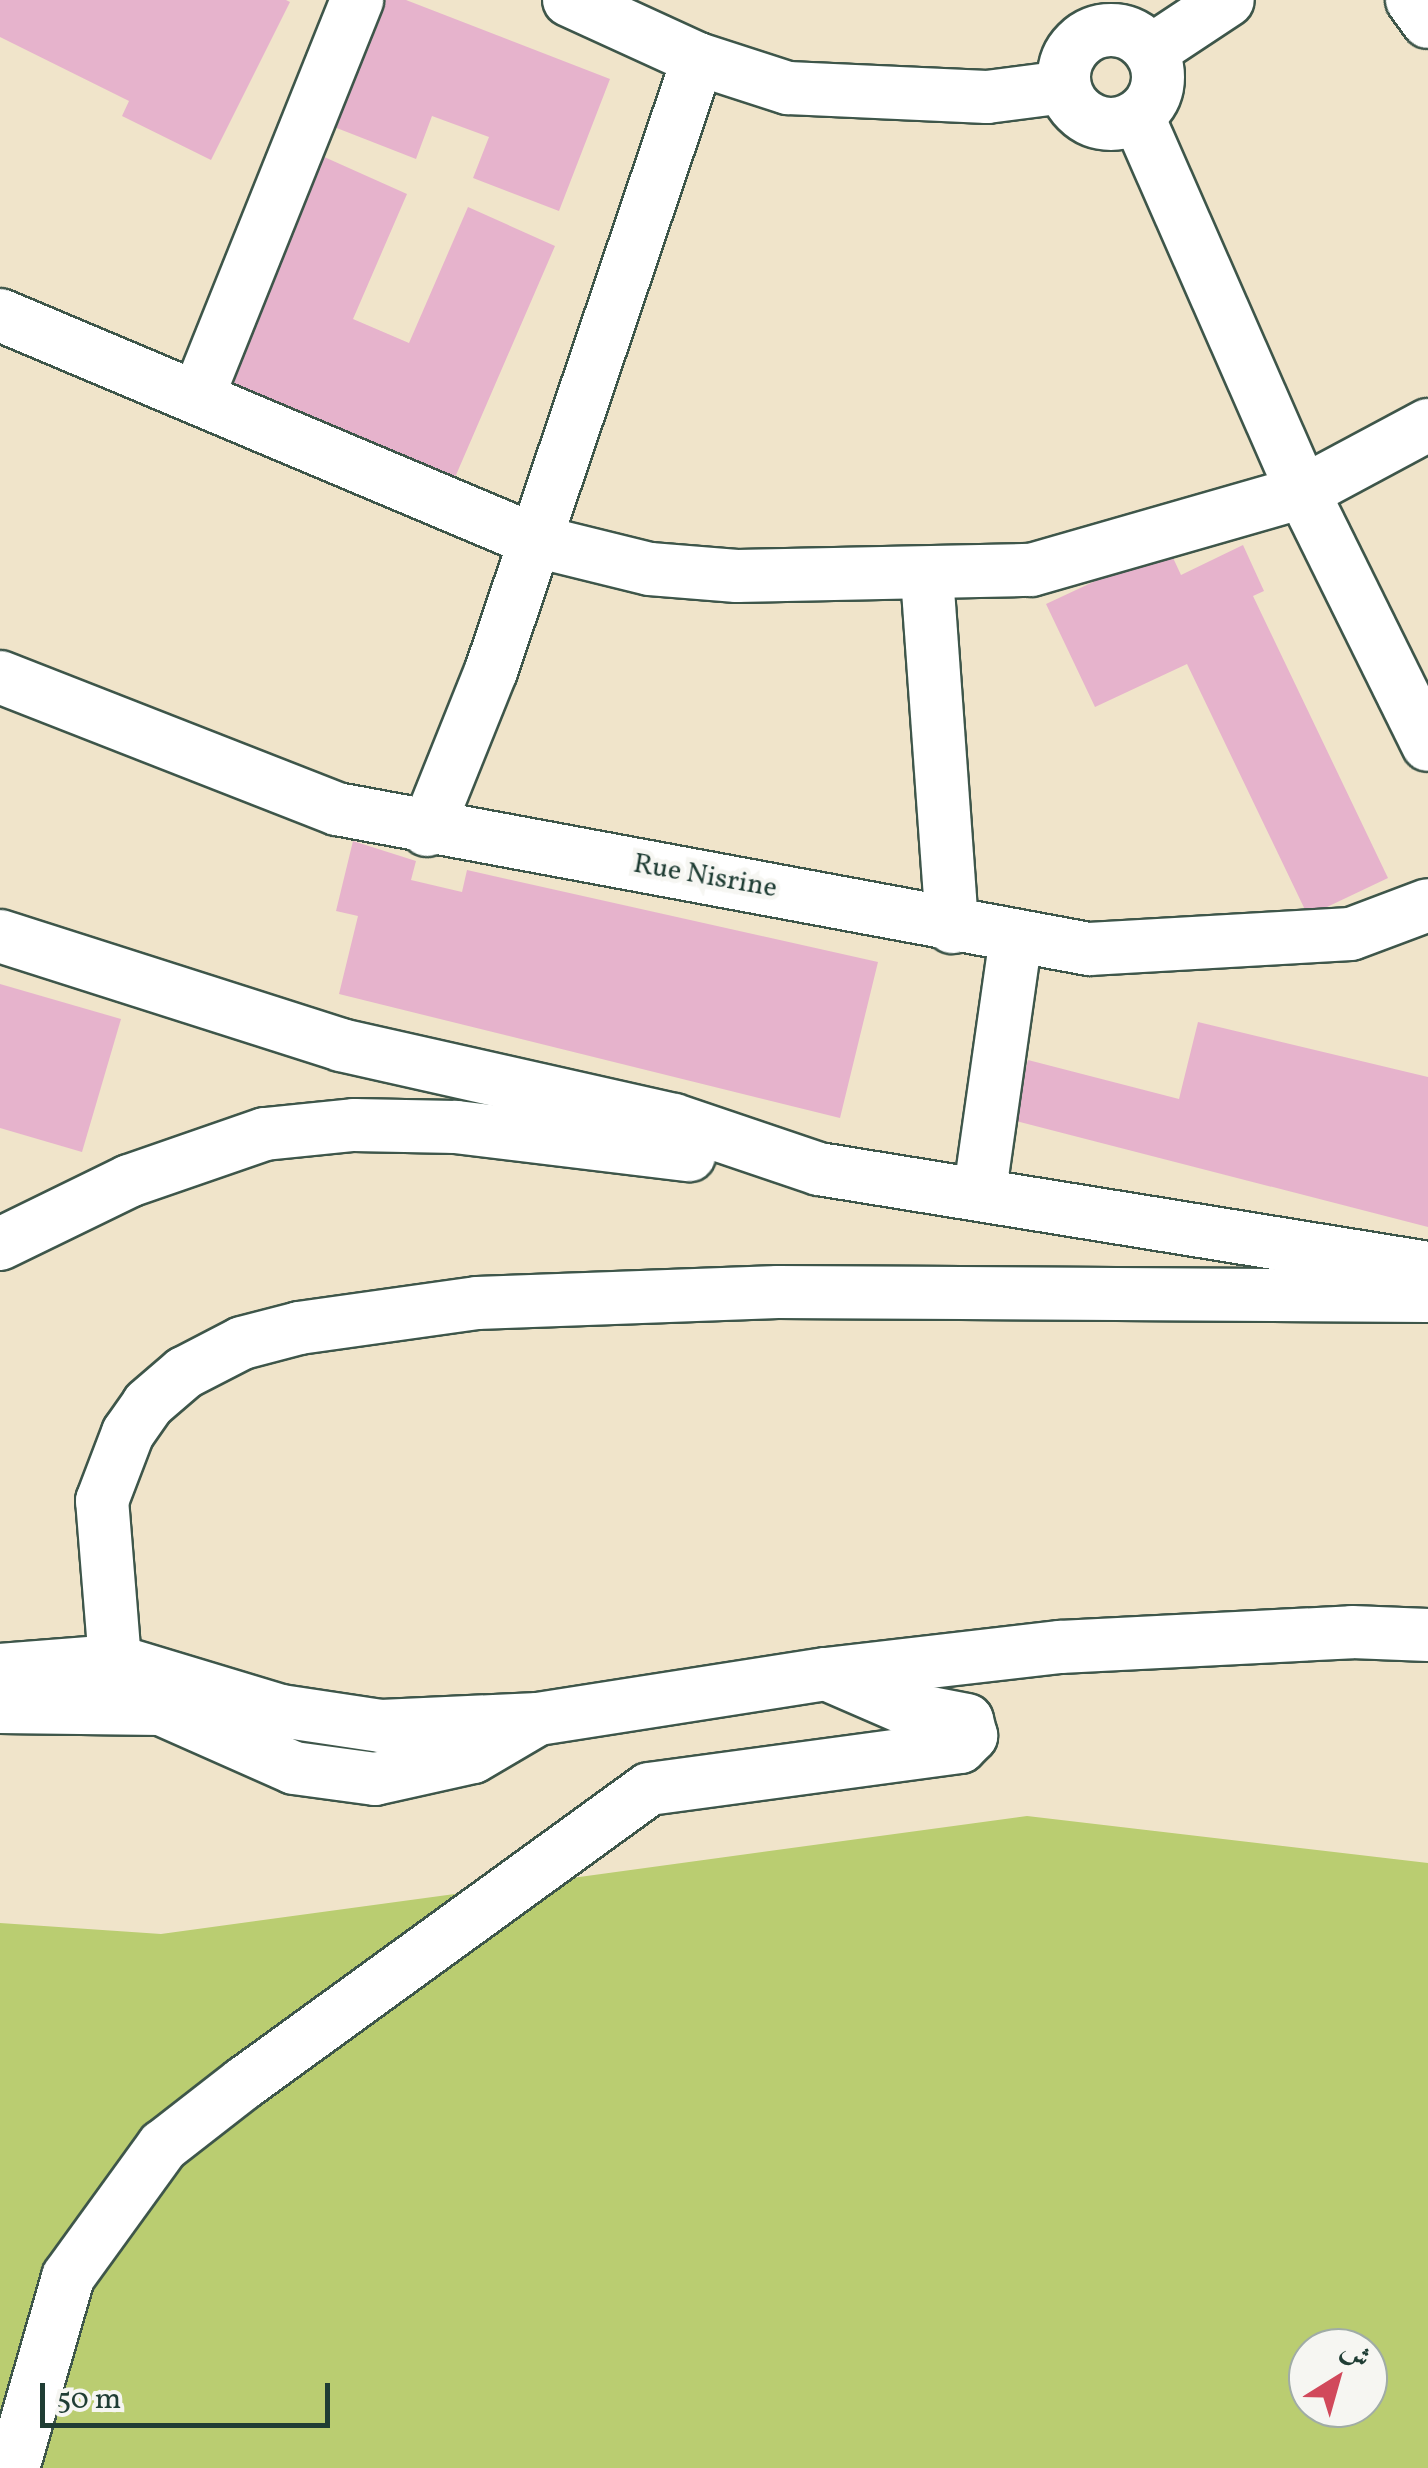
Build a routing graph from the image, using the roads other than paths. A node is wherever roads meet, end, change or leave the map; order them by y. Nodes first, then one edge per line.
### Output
1 (357, 0) edge
2 (569, 0) edge
3 (1228, 0) edge
4 (1412, 0) edge
5 (1097, 15) edge
6 (1428, 22) edge
7 (1151, 51) junction
8 (698, 59) junction
9 (1064, 87) junction
10 (1138, 117) junction
11 (0, 315) edge
12 (198, 396) junction
13 (1428, 425) edge
14 (1303, 492) junction
15 (536, 541) junction
16 (927, 576) junction
17 (0, 677) edge
18 (1428, 745) edge
19 (427, 830) junction
20 (1428, 904) edge
21 (952, 927) junction
22 (0, 936) edge
23 (1016, 937) junction
24 (820, 1169) junction
25 (980, 1190) junction
26 (0, 1244) edge
27 (1428, 1268) edge
28 (1428, 1296) edge
29 (1428, 1634) edge
30 (115, 1661) junction
31 (0, 1670) edge
32 (826, 1674) junction
33 (0, 1707) edge
34 (538, 1719) junction
35 (12, 2468) edge

1 - 12 street
2 - 8 street
3 - 7 street
4 - 6 street
5 - 7 street
5 - 9 street
7 - 10 street
8 - 9 street
8 - 15 street
9 - 10 street
10 - 14 street
11 - 12 street
12 - 15 street
13 - 14 street
14 - 16 street
14 - 18 street
15 - 16 street
15 - 19 street
16 - 21 street
17 - 19 street, Rue Nisrine
19 - 21 street, Rue Nisrine
20 - 23 street, Rue Nisrine
21 - 23 street, Rue Nisrine
22 - 24 street
23 - 25 street
24 - 25 street
24 - 26 street
25 - 27 street
28 - 30 street
29 - 32 street
30 - 31 street
30 - 34 street
32 - 34 street
32 - 35 street
33 - 34 street

